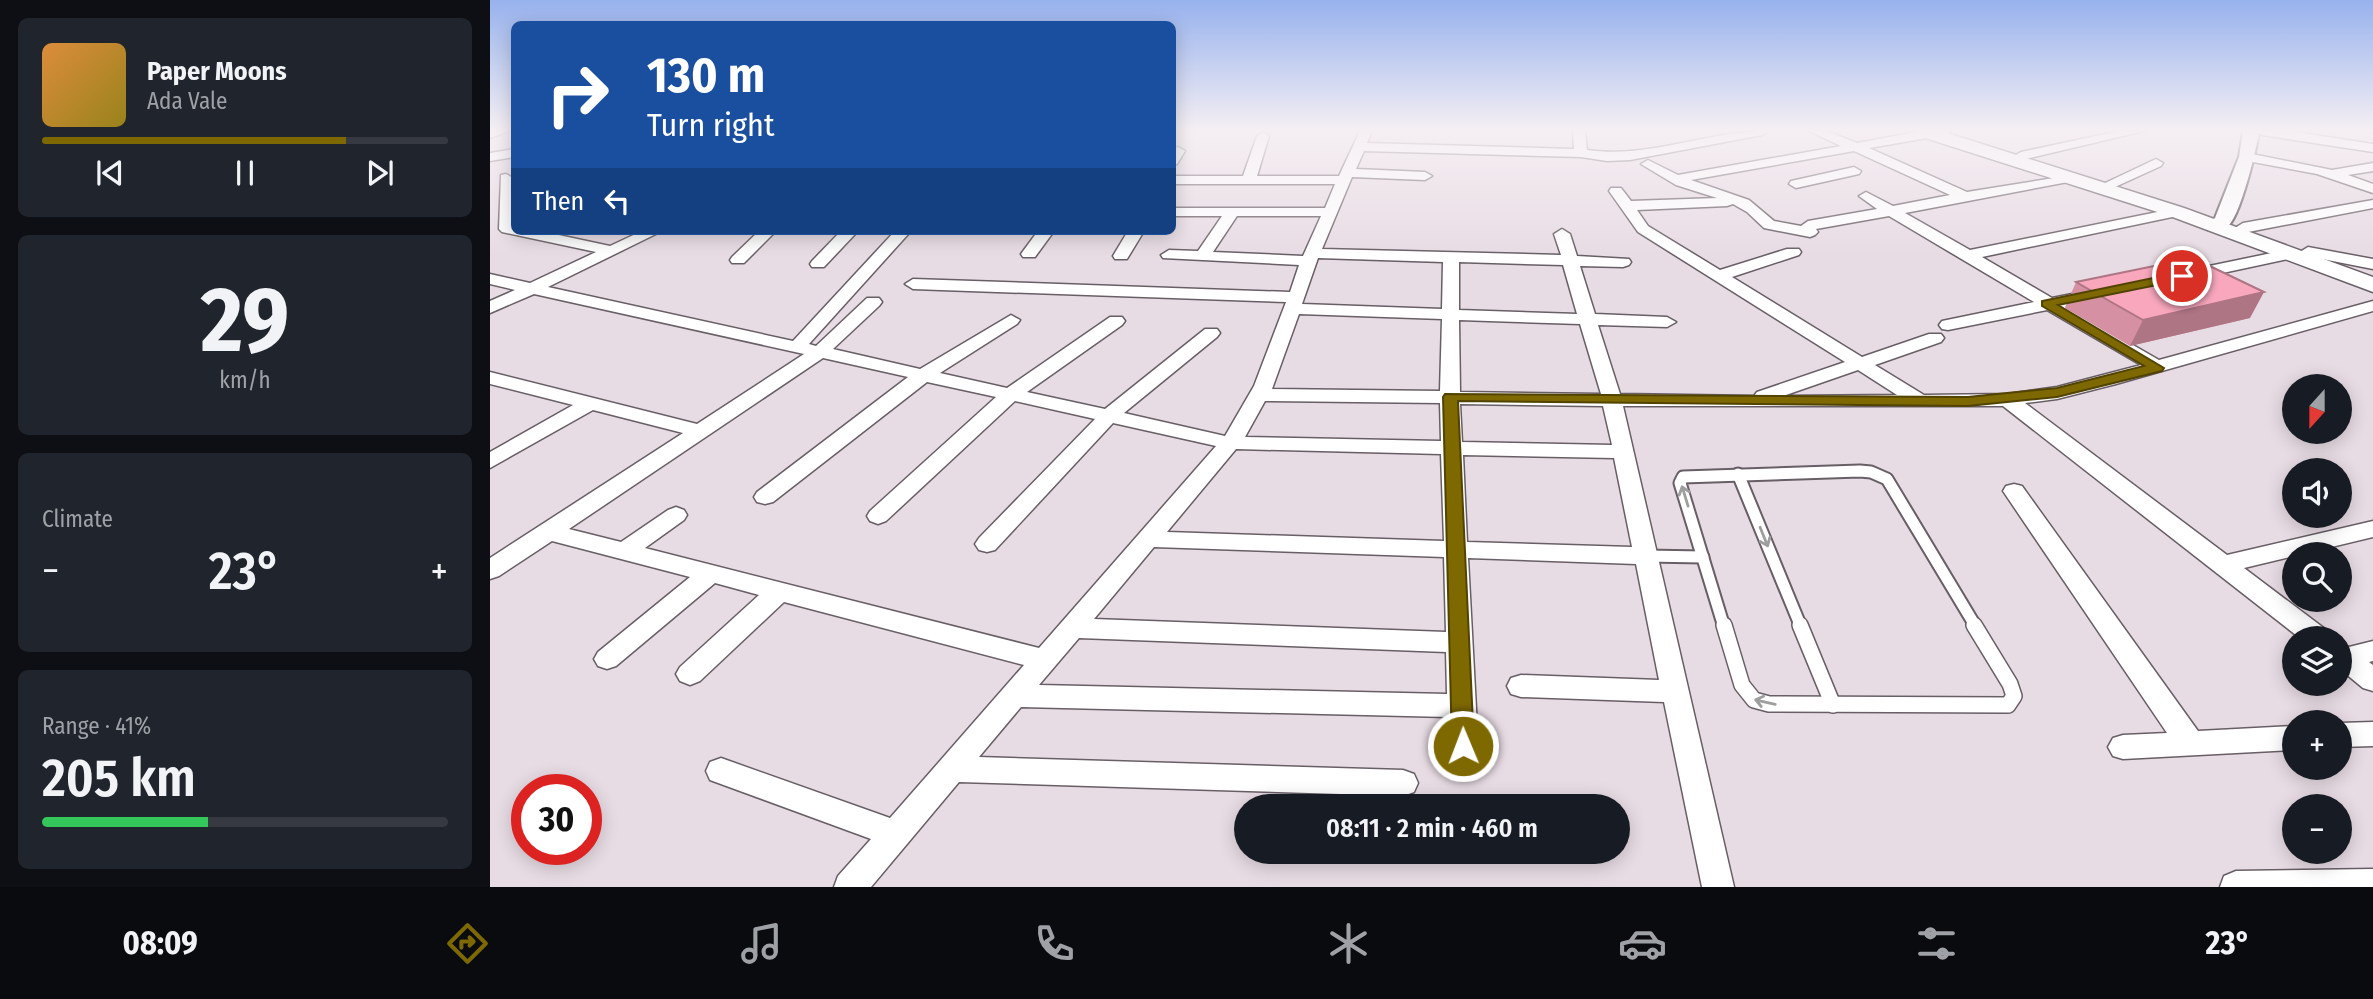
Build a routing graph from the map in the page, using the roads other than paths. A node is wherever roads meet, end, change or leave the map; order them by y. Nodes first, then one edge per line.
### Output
1 (1251, 172) edge
2 (1347, 172) edge
3 (1664, 172) edge
4 (1713, 172) edge
5 (1814, 172) edge
6 (1848, 172) edge
7 (1911, 172) edge
8 (2052, 172) edge
9 (2073, 172) edge
10 (2135, 172) edge
11 (2242, 172) edge
12 (2326, 172) edge
13 (2343, 172) edge
14 (2334, 174) junction
15 (1345, 176) junction
16 (1425, 176) dead end
17 (506, 178) dead end
18 (1824, 178) junction
19 (2068, 178) junction
20 (1676, 179) junction
21 (1176, 180) edge
22 (1249, 180) junction
23 (1796, 184) dead end
24 (2110, 184) junction
25 (2373, 189) edge
26 (1866, 196) dead end
27 (1967, 198) junction
28 (1743, 202) junction
29 (2373, 204) edge
30 (1176, 212) edge
31 (1233, 212) junction
32 (1332, 212) junction
33 (1892, 212) junction
34 (2177, 212) junction
35 (511, 215) edge
36 (490, 225) edge
37 (2227, 225) junction
38 (511, 230) edge
39 (1562, 234) dead end
40 (536, 235) edge
41 (603, 235) edge
42 (644, 235) edge
43 (764, 235) edge
44 (846, 235) edge
45 (899, 235) edge
46 (1043, 235) edge
47 (1134, 235) edge
48 (607, 250) junction
49 (1793, 252) dead end
50 (2300, 253) junction
51 (1029, 254) dead end
52 (1169, 255) dead end
53 (1121, 256) dead end
54 (1966, 256) junction
55 (1202, 257) junction
56 (1311, 257) junction
57 (1451, 257) junction
58 (738, 260) dead end
59 (1570, 261) junction
60 (1623, 262) dead end
61 (818, 264) dead end
62 (2373, 264) edge
63 (1718, 276) junction
64 (2373, 276) edge
65 (490, 279) edge
66 (2169, 279) edge
67 (913, 284) dead end
68 (2373, 285) edge
69 (533, 288) junction
70 (2114, 290) edge
71 (873, 302) dead end
72 (1294, 303) junction
73 (2046, 304) junction
74 (2373, 306) edge
75 (490, 308) edge
76 (1450, 314) junction
77 (1588, 319) junction
78 (1011, 320) dead end
79 (1116, 321) dead end
80 (1667, 322) dead end
81 (1211, 333) dead end
82 (797, 347) junction
83 (820, 352) junction
84 (1860, 363) junction
85 (2157, 368) junction
86 (923, 375) junction
87 (490, 378) edge
88 (1011, 394) junction
89 (1260, 395) junction
90 (1450, 397) junction
91 (1612, 399) junction
92 (2008, 400) junction
93 (1749, 401) junction
94 (1922, 402) junction
95 (592, 404) junction
96 (1109, 416) junction
97 (701, 431) junction
98 (1230, 443) junction
99 (1453, 449) junction
100 (1624, 452) junction
101 (490, 461) edge
102 (1738, 474) junction
103 (2014, 491) dead end
104 (765, 497) dead end
105 (676, 515) dead end
106 (878, 516) dead end
107 (2373, 529) edge
108 (549, 531) junction
109 (1148, 539) junction
110 (987, 544) dead end
111 (1458, 549) junction
112 (625, 551) junction
113 (1646, 556) junction
114 (1703, 557) junction
115 (2222, 564) junction
116 (490, 570) edge
117 (711, 573) junction
118 (780, 591) junction
119 (2303, 626) edge
120 (1073, 628) junction
121 (1460, 643) junction
122 (2373, 651) edge
123 (2352, 654) edge
124 (607, 659) dead end
125 (1045, 660) junction
126 (2352, 663) edge
127 (690, 674) dead end
128 (2373, 680) edge
129 (1521, 686) dead end
130 (1676, 691) junction
131 (1014, 696) junction
132 (1833, 705) junction
133 (1462, 706) junction
134 (2373, 734) edge
135 (2352, 735) edge
136 (2282, 739) edge
137 (2190, 743) junction
138 (1463, 746) dead end
139 (2123, 747) dead end
140 (951, 769) junction
141 (721, 771) dead end
142 (1403, 783) dead end
143 (896, 834) junction
144 (2373, 884) edge
145 (850, 887) edge
146 (1718, 887) edge
147 (2236, 887) edge

1 - 22 street
2 - 15 street
3 - 20 street
4 - 20 street
5 - 18 street
6 - 18 street
7 - 27 street
8 - 19 main road
9 - 24 main road
10 - 24 street
11 - 37 street
12 - 14 street
13 - 14 street
14 - 25 street
15 - 16 street
15 - 22 street
15 - 32 street
17 - 35 street
18 - 23 street
19 - 27 street
19 - 34 main road
20 - 28 street
21 - 22 street
24 - 37 main road
26 - 33 street
27 - 33 street
28 - 33 street
28 - 63 street
29 - 37 street
30 - 31 street
31 - 32 street
31 - 55 street
32 - 56 street
33 - 54 street
34 - 37 main road
34 - 54 street
36 - 38 street
37 - 50 main road
39 - 59 street
40 - 48 street
41 - 48 street
42 - 48 street
43 - 58 street
44 - 61 street
45 - 82 street
46 - 51 street
47 - 53 street
48 - 69 street
49 - 63 street
50 - 62 street
50 - 64 main road
50 - 66 street
50 - 68 main road
52 - 55 street
54 - 73 street
55 - 56 street
56 - 57 street
56 - 72 street
57 - 59 street
57 - 76 street
59 - 60 street
59 - 77 street
63 - 84 street
65 - 69 street
67 - 72 street
69 - 75 street
69 - 82 street
70 - 73 street
71 - 83 street
72 - 76 street
72 - 89 street
73 - 84 street
73 - 85 street
74 - 85 street
76 - 77 street
76 - 90 street
77 - 80 street
77 - 91 street
78 - 86 street
79 - 88 street
81 - 96 street
82 - 83 street
83 - 86 street
83 - 97 street
84 - 93 street
84 - 94 street
85 - 92 street
86 - 88 street
86 - 104 street
87 - 95 street
88 - 96 street
88 - 106 street
89 - 90 street
89 - 98 street
90 - 91 street
90 - 99 street
91 - 93 street
91 - 100 street
92 - 94 street
92 - 115 street
93 - 94 street
95 - 97 street
95 - 101 street
96 - 98 street
96 - 110 street
97 - 108 street
98 - 99 street
98 - 109 street
99 - 100 street
99 - 111 street
100 - 113 street
114 -> 102 lane
102 -> 132 lane
102 - 132 lane
103 - 137 street
105 - 112 street
107 - 115 street
108 - 112 street
108 - 116 street
109 - 111 street
109 - 120 street
111 - 113 street
111 - 121 street
112 - 117 street
113 - 114 lane
113 - 130 street
132 -> 114 lane
115 - 119 street
117 - 118 street
117 - 124 street
118 - 125 street
118 - 127 street
120 - 121 street
120 - 125 street
121 - 133 street
122 - 123 street
125 - 131 street
126 - 128 street
129 - 130 street
130 - 146 street
131 - 133 street
131 - 140 street
133 - 138 street
134 - 135 street
136 - 137 street
137 - 139 street
140 - 142 street
140 - 143 street
141 - 143 street
143 - 145 street
144 - 147 street

